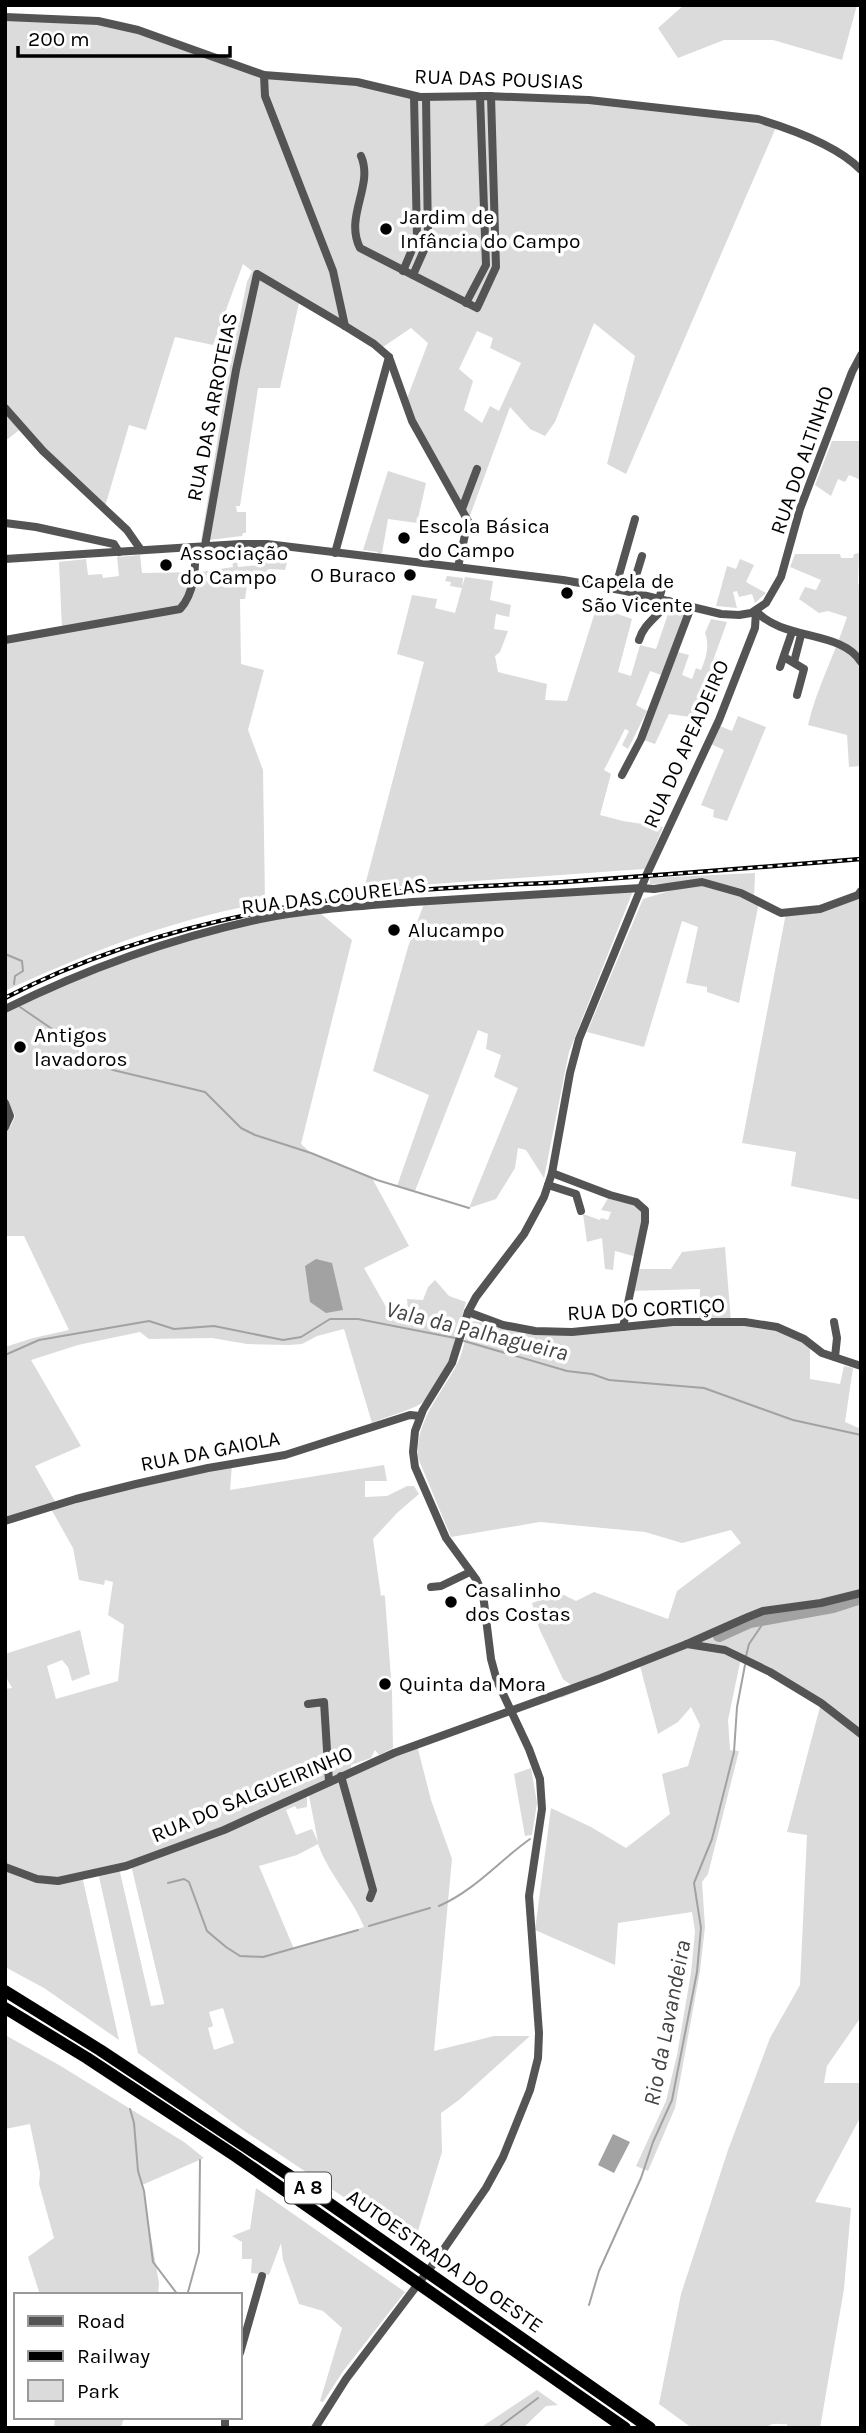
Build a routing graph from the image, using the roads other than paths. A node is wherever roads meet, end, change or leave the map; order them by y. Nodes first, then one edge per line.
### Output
1 (5, 17) edge
2 (264, 75) junction
3 (414, 96) junction
4 (480, 96) junction
5 (491, 96) junction
6 (426, 97) junction
7 (361, 156) dead end
8 (861, 170) edge
9 (403, 271) junction
10 (413, 275) junction
11 (466, 303) junction
12 (345, 326) junction
13 (861, 355) edge
14 (389, 357) junction
15 (5, 408) edge
16 (477, 469) dead end
17 (462, 509) junction
18 (635, 519) dead end
19 (5, 523) edge
20 (205, 546) junction
21 (194, 547) junction
22 (141, 550) junction
23 (119, 552) junction
24 (335, 553) junction
25 (642, 556) dead end
26 (5, 559) edge
27 (457, 567) junction
28 (663, 584) dead end
29 (615, 589) junction
30 (631, 592) junction
31 (659, 599) junction
32 (669, 601) junction
33 (691, 607) junction
34 (756, 611) junction
35 (797, 634) junction
36 (5, 640) edge
37 (639, 640) dead end
38 (858, 653) edge
39 (784, 657) junction
40 (794, 662) junction
41 (861, 662) edge
42 (780, 667) dead end
43 (797, 695) dead end
44 (622, 775) dead end
45 (641, 888) junction
46 (861, 891) edge
47 (5, 1009) edge
48 (5, 1103) edge
49 (5, 1127) edge
50 (552, 1173) junction
51 (548, 1185) junction
52 (581, 1211) dead end
53 (468, 1312) junction
54 (834, 1322) dead end
55 (623, 1327) junction
56 (835, 1357) junction
57 (861, 1366) edge
58 (420, 1416) junction
59 (5, 1521) edge
60 (470, 1572) junction
61 (431, 1587) dead end
62 (861, 1593) edge
63 (687, 1644) junction
64 (308, 1704) dead end
65 (510, 1712) junction
66 (861, 1734) edge
67 (341, 1776) junction
68 (329, 1782) junction
69 (5, 1867) edge
70 (370, 1898) dead end
71 (5, 1991) edge
72 (5, 2008) edge
73 (262, 2276) dead end
74 (242, 2346) edge
75 (315, 2428) edge
76 (625, 2428) edge
77 (650, 2428) edge

1 - 2 street, RUA DAS POUSIAS
2 - 3 street, RUA DAS POUSIAS
2 - 12 street
3 - 6 street, RUA DAS POUSIAS
3 - 9 street
4 - 5 street, RUA DAS POUSIAS
4 - 6 street, RUA DAS POUSIAS
4 - 11 street
5 - 8 street, RUA DAS POUSIAS
5 - 11 street
6 - 10 street
7 - 9 street
9 - 10 street
10 - 11 street
12 - 14 street
12 - 20 street, RUA DAS ARROTEIAS
13 - 34 street, RUA DO ALTINHO
14 - 17 street
14 - 24 street
15 - 22 street
16 - 17 street
17 - 27 street
18 - 29 street
19 - 23 street
20 - 21 street
20 - 24 street
21 - 22 street
21 - 36 street
22 - 23 street
23 - 26 street
24 - 27 street
25 - 30 street
27 - 29 street
28 - 31 street
29 - 30 street
30 - 31 street
31 - 32 street
32 - 33 street
32 - 37 street
33 - 34 street
33 - 44 street
34 - 35 street
34 - 45 street, RUA DO APEADEIRO
35 - 38 street
35 - 39 street
35 - 40 street
38 - 41 street
39 - 40 street
39 - 42 street
40 - 43 street
45 - 46 street, RUA DAS COURELAS
45 - 47 street, RUA DAS COURELAS
45 - 50 street, RUA DO APEADEIRO
48 - 49 street
50 - 51 street, RUA DO APEADEIRO
50 - 55 street
51 - 52 street
51 - 53 street, RUA DO APEADEIRO
53 - 55 street, RUA DO CORTIÇO
53 - 58 street, RUA DO APEADEIRO
54 - 56 street
55 - 56 street, RUA DO CORTIÇO
56 - 57 street, RUA DO CORTIÇO
58 - 59 street, RUA DA GAIOLA
58 - 60 street
60 - 61 street
60 - 65 street
62 - 63 street, RUA DO SALGUEIRINHO
63 - 65 street, RUA DO SALGUEIRINHO
63 - 66 street
64 - 68 street
65 - 67 street, RUA DO SALGUEIRINHO
65 - 75 street
67 - 68 street, RUA DO SALGUEIRINHO
67 - 70 street
68 - 69 street, RUA DO SALGUEIRINHO
71 - 77 highway, AUTOESTRADA DO OESTE / A 8
72 - 76 highway, AUTOESTRADA DO OESTE / A 8
73 - 74 street

